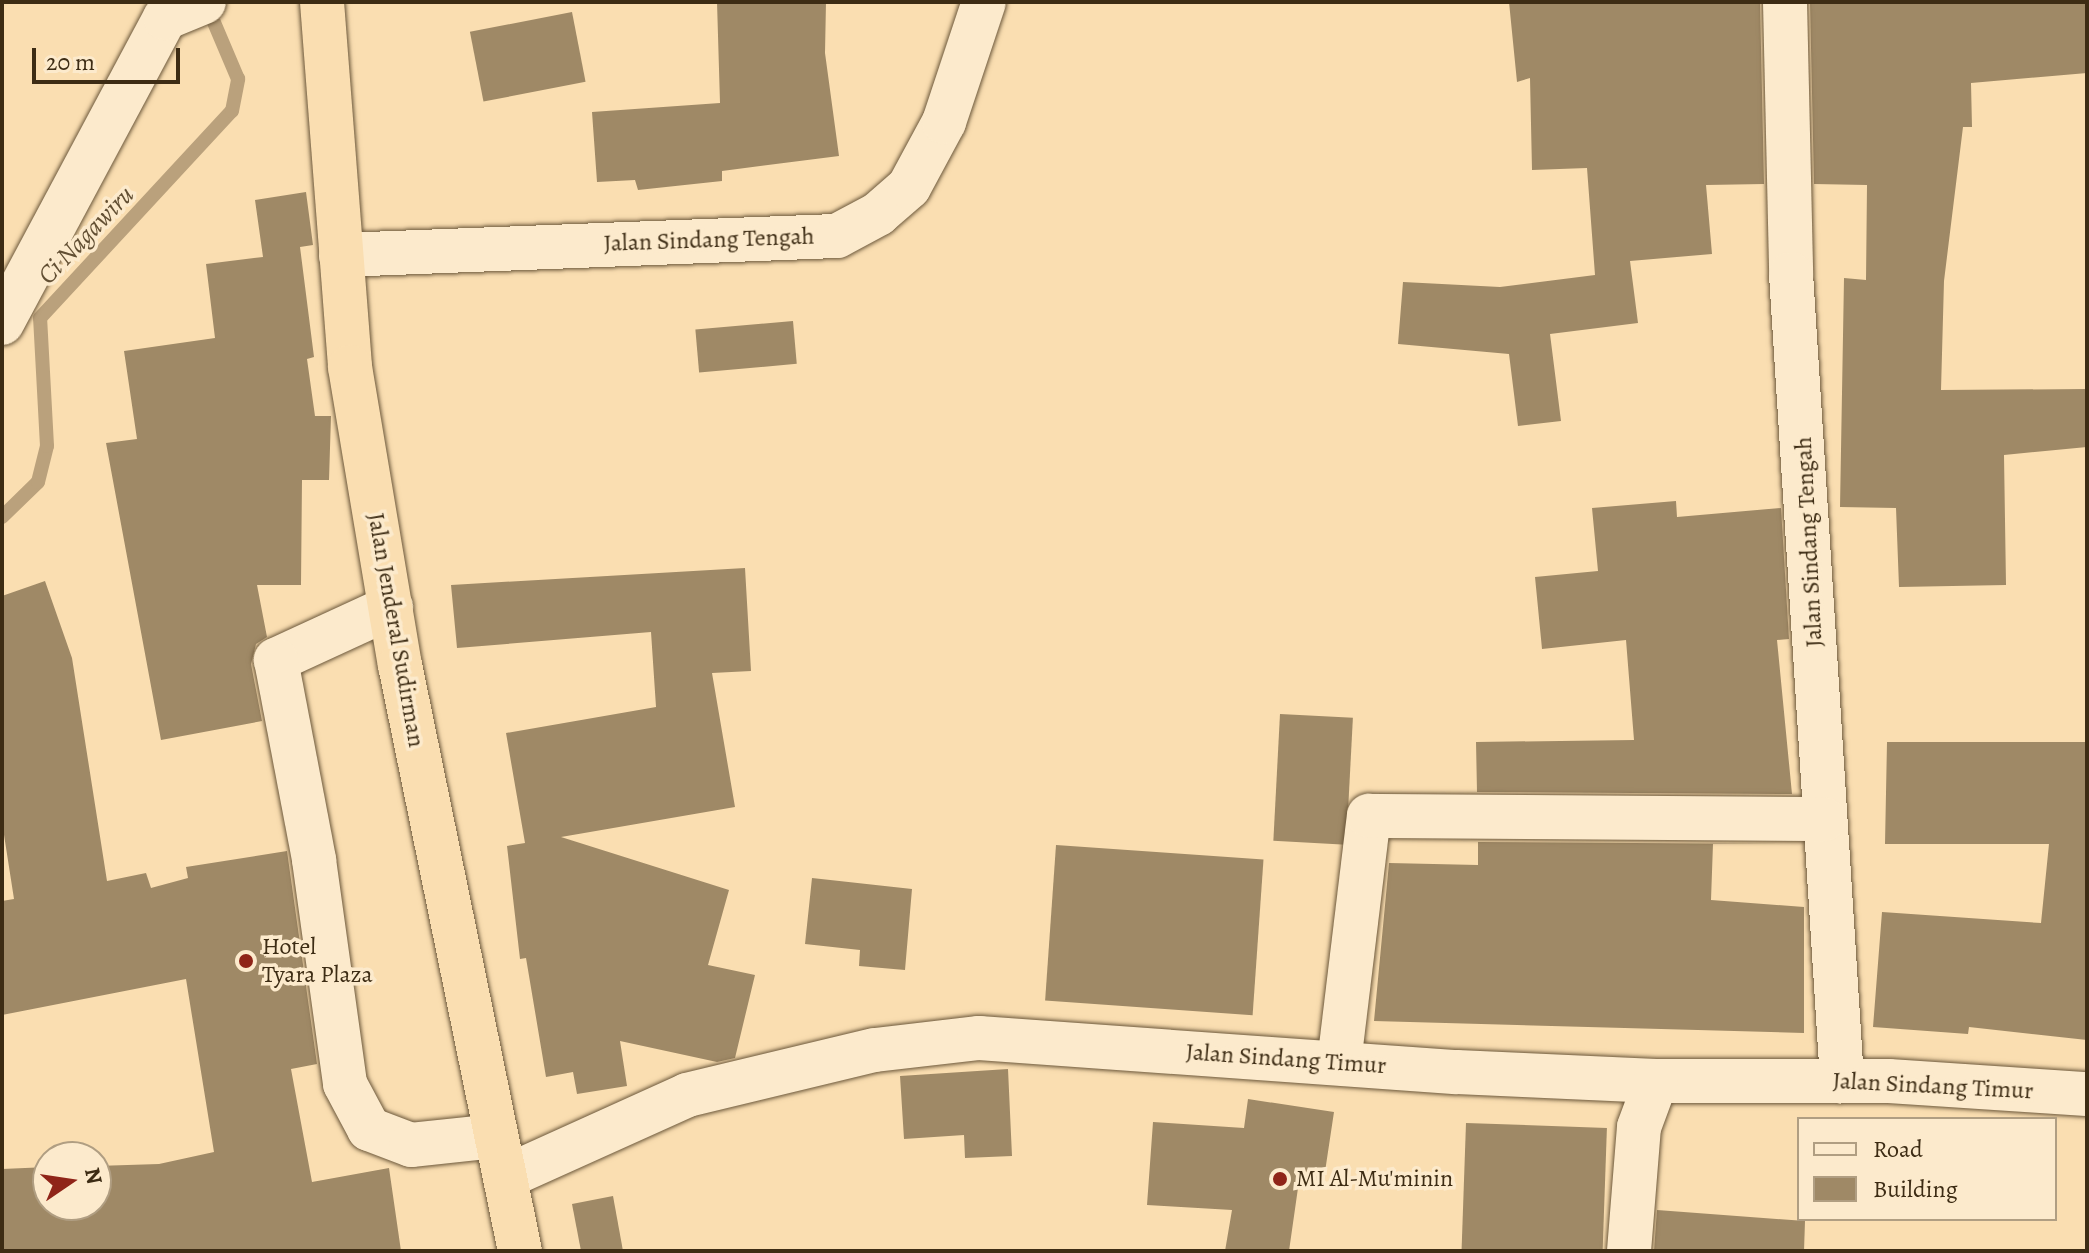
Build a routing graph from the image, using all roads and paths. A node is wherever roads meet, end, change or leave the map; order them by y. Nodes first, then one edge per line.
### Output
1 (322, 2) edge
2 (984, 2) edge
3 (1785, 2) edge
4 (183, 6) edge
5 (341, 255) junction
6 (2, 323) edge
7 (391, 607) junction
8 (1824, 819) junction
9 (1339, 1063) junction
10 (1656, 1081) junction
11 (1842, 1081) junction
12 (2087, 1094) edge
13 (502, 1156) junction
14 (520, 1251) edge
15 (1629, 1251) edge

1 - 5 highway, Jalan Jenderal Sudirman
2 - 5 street, Jalan Sindang Tengah
3 - 8 street, Jalan Sindang Tengah
4 - 6 street
5 - 7 highway, Jalan Jenderal Sudirman
7 - 13 highway, Jalan Jenderal Sudirman
7 - 13 street, Jalan Sindang Timur
8 - 9 street
8 - 11 street, Jalan Sindang Tengah
9 - 10 street, Jalan Sindang Timur
9 - 13 street, Jalan Sindang Timur
10 - 11 street, Jalan Sindang Timur
10 - 15 street
11 - 12 street, Jalan Sindang Timur
13 - 14 highway, Jalan Jenderal Sudirman

